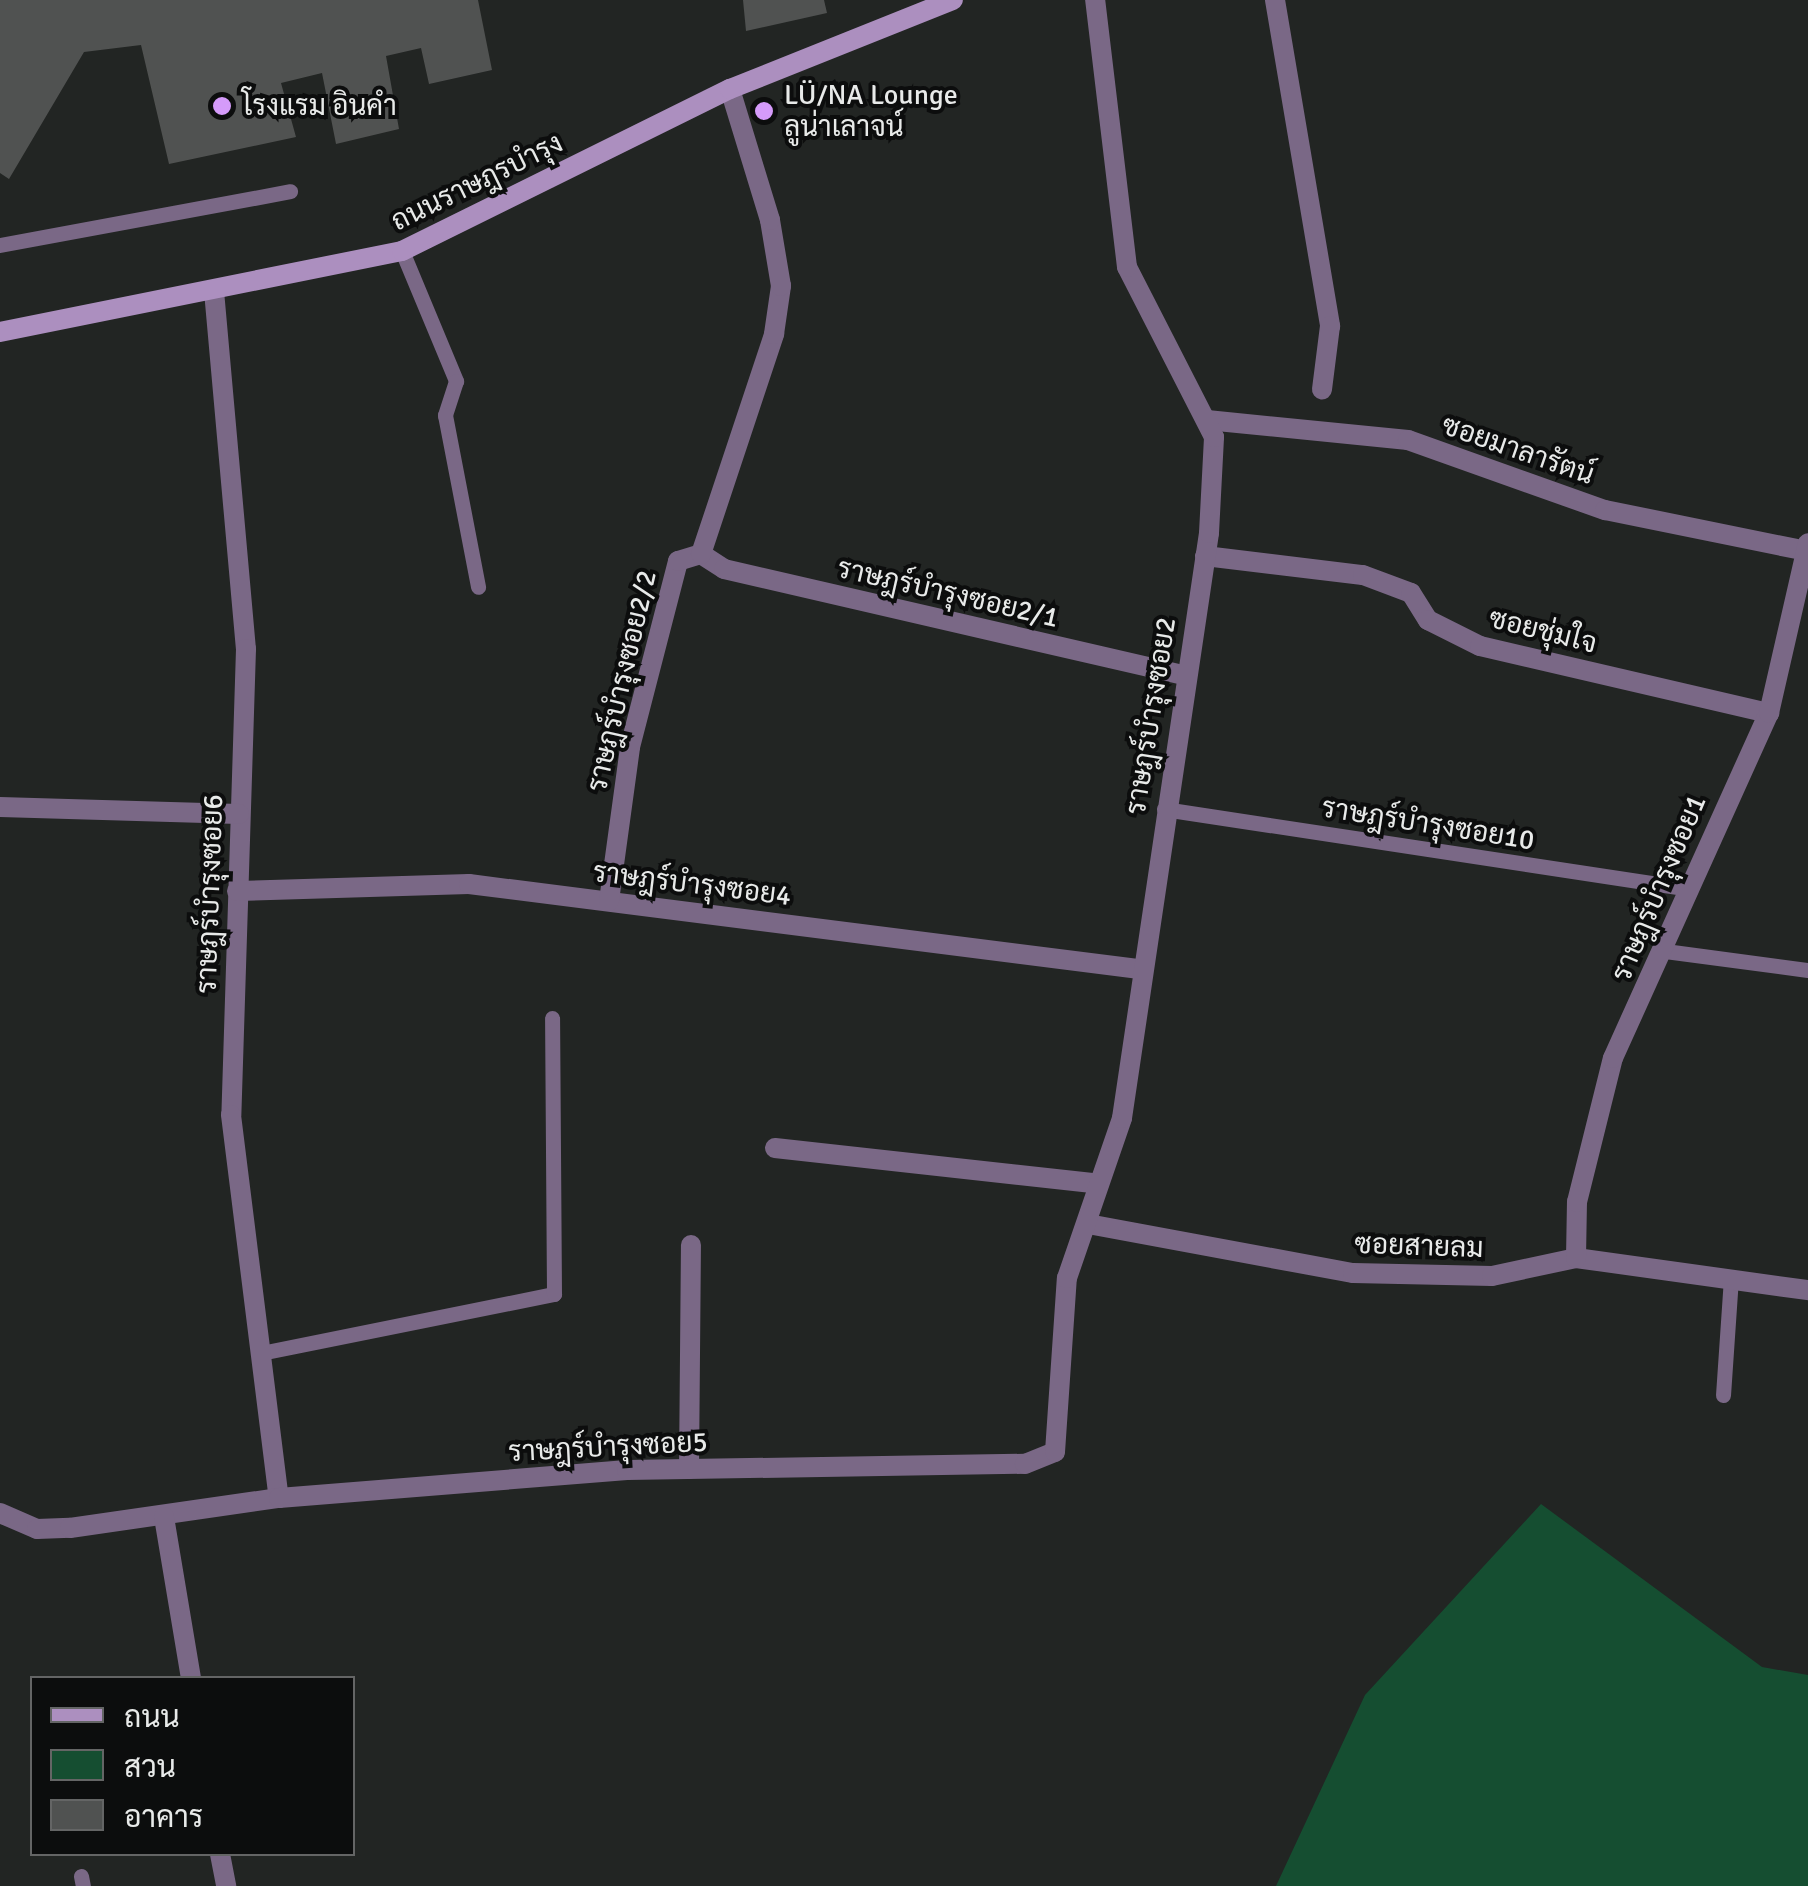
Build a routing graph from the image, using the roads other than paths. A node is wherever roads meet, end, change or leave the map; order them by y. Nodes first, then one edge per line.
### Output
1 (953, 0) edge
2 (1094, 0) edge
3 (1275, 0) edge
4 (730, 89) junction
5 (290, 191) dead end
6 (0, 245) edge
7 (402, 251) junction
8 (214, 290) junction
9 (0, 332) edge
10 (1322, 390) dead end
11 (1207, 420) junction
12 (1808, 542) edge
13 (1807, 551) edge
14 (701, 554) junction
15 (1205, 556) junction
16 (478, 588) dead end
17 (1186, 676) junction
18 (1769, 713) junction
19 (0, 807) edge
20 (1164, 809) junction
21 (239, 814) junction
22 (1684, 888) junction
23 (237, 891) junction
24 (609, 901) junction
25 (1665, 951) junction
26 (1138, 969) junction
27 (1808, 970) edge
28 (552, 1018) dead end
29 (775, 1148) dead end
30 (1098, 1184) junction
31 (1088, 1224) junction
32 (691, 1245) dead end
33 (1576, 1258) junction
34 (1731, 1279) junction
35 (1808, 1290) edge
36 (261, 1354) junction
37 (1723, 1395) dead end
38 (1055, 1452) joint
39 (688, 1469) junction
40 (279, 1498) junction
41 (0, 1513) edge
42 (164, 1517) junction
43 (191, 1676) edge
44 (220, 1856) edge
45 (226, 1886) edge

1 - 4 street, ถนนราษฎรบำรุง
2 - 11 street, ราษฎร์บำรุงซอย2
3 - 10 street
4 - 7 street, ถนนราษฎรบำรุง
4 - 14 street, ราษฎร์บำรุงซอย2/2
5 - 6 lane
7 - 8 street, ถนนราษฎรบำรุง
7 - 16 lane
8 - 9 street, ถนนราษฎรบำรุง
8 - 21 street, ราษฎร์บำรุงซอย6
11 - 13 street, ซอยมาลารัตน์
11 - 15 street, ราษฎร์บำรุงซอย2
12 - 13 street, ราษฎร์บำรุงซอย1
13 - 18 street, ราษฎร์บำรุงซอย1
14 - 17 street, ราษฎร์บำรุงซอย2/1
14 - 24 street, ราษฎร์บำรุงซอย2/2
15 - 17 street, ราษฎร์บำรุงซอย2
15 - 18 street, ซอยชุ่มใจ
17 - 20 street, ราษฎร์บำรุงซอย2
18 - 22 street, ราษฎร์บำรุงซอย1
19 - 21 street
20 - 22 lane, ราษฎร์บำรุงซอย10
20 - 26 street, ราษฎร์บำรุงซอย2
21 - 23 street, ราษฎร์บำรุงซอย6
22 - 25 street, ราษฎร์บำรุงซอย1
23 - 24 street, ราษฎร์บำรุงซอย4
23 - 36 street, ราษฎร์บำรุงซอย6
24 - 26 street, ราษฎร์บำรุงซอย4
25 - 27 lane
25 - 33 street, ราษฎร์บำรุงซอย1
26 - 30 street, ราษฎร์บำรุงซอย2
28 - 36 lane
29 - 30 street
30 - 31 street, ราษฎร์บำรุงซอย2
31 - 33 street, ซอยสายลม
31 - 38 street, ราษฎร์บำรุงซอย2
32 - 39 street
33 - 34 street, ซอยสายลม
34 - 35 street, ซอยสายลม
34 - 37 lane
36 - 40 street, ราษฎร์บำรุงซอย6
38 - 39 street, ราษฎร์บำรุงซอย5
39 - 40 street, ราษฎร์บำรุงซอย5
40 - 42 street, ราษฎร์บำรุงซอย5
41 - 42 street, ราษฎร์บำรุงซอย5
42 - 43 street
44 - 45 street

